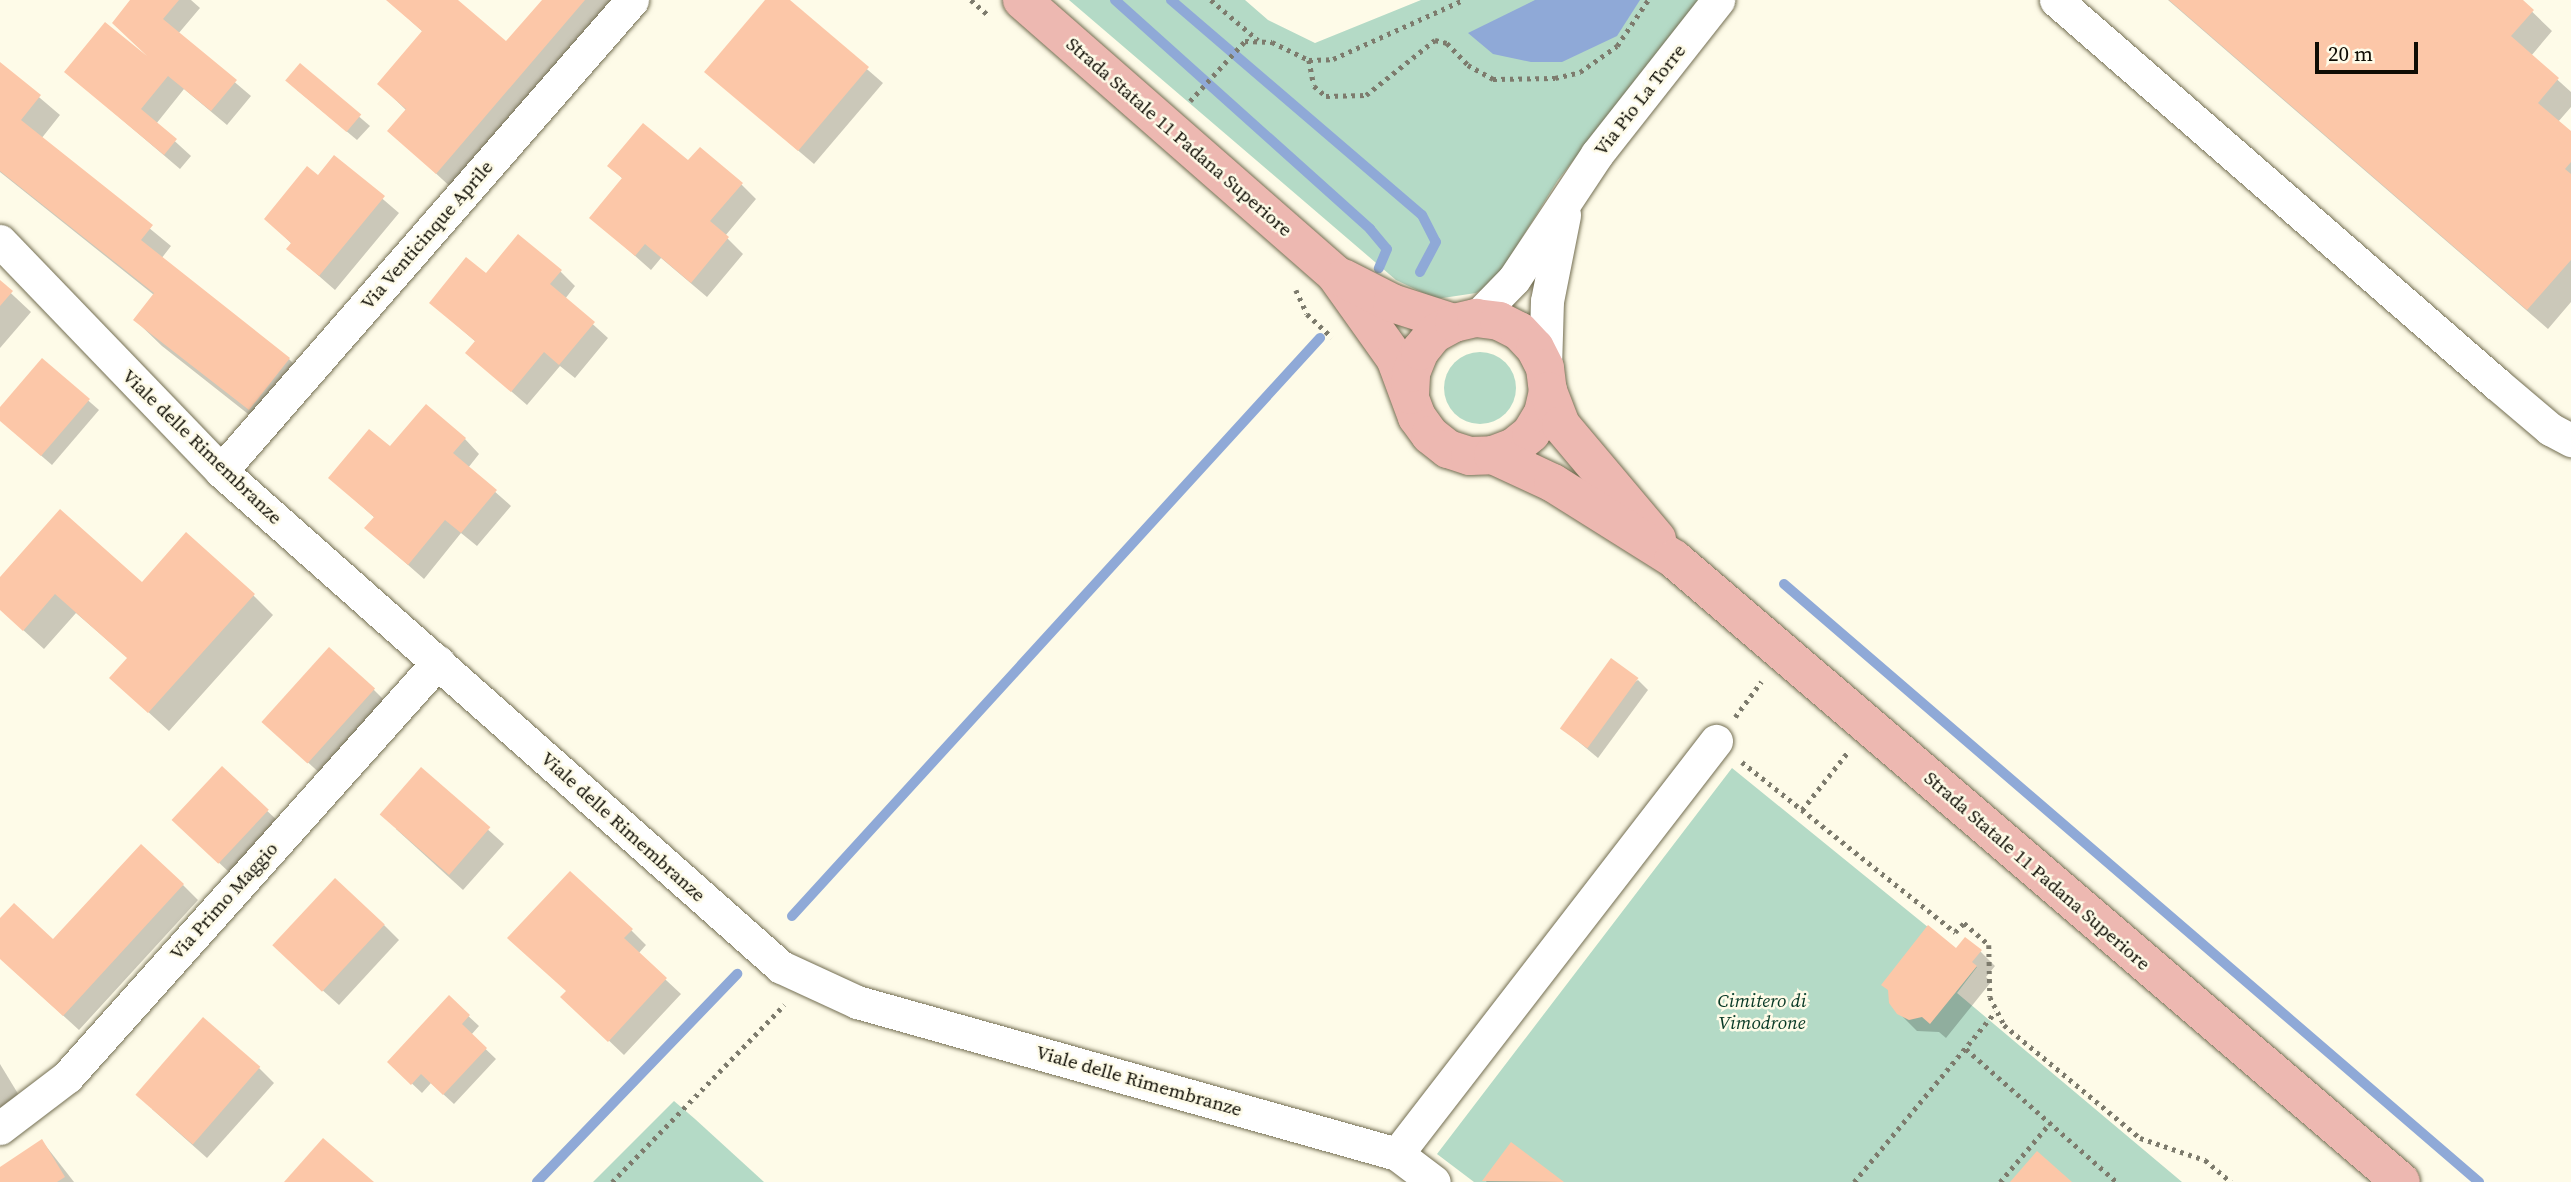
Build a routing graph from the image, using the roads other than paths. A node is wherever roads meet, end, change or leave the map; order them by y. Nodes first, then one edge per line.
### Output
1 (632, 0) edge
2 (1022, 0) edge
3 (1718, 0) edge
4 (2056, 0) edge
5 (1566, 203) junction
6 (0, 241) edge
7 (1335, 274) junction
8 (1465, 320) junction
9 (1547, 379) junction
10 (1410, 395) junction
11 (2571, 440) edge
12 (1493, 455) junction
13 (221, 471) junction
14 (1674, 559) junction
15 (438, 662) junction
16 (1716, 741) road end
17 (0, 1128) edge
18 (1397, 1154) junction
19 (1434, 1182) edge
20 (2401, 1182) edge

1 - 13 street, Via Venticinque Aprile
2 - 7 main road, Strada Statale 11 Padana Superiore
3 - 5 street, Via Pio La Torre
4 - 11 street
5 - 8 street, Via Pio La Torre
5 - 9 street, Via Pio La Torre
6 - 13 street, Viale delle Rimembranze
7 - 8 main road, Strada Statale 11 Padana Superiore
7 - 10 main road, Strada Statale 11 Padana Superiore
8 - 9 main road, Strada Statale 11 Padana Superiore
8 - 10 main road
9 - 12 main road
9 - 14 main road, Strada Statale 11 Padana Superiore
10 - 12 main road, Strada Statale 11 Padana Superiore
12 - 14 main road, Strada Statale 11 Padana Superiore
13 - 15 street, Viale delle Rimembranze
14 - 20 main road, Strada Statale 11 Padana Superiore
15 - 17 street, Via Primo Maggio
15 - 18 street, Viale delle Rimembranze
16 - 18 street
18 - 19 street, Viale delle Rimembranze

